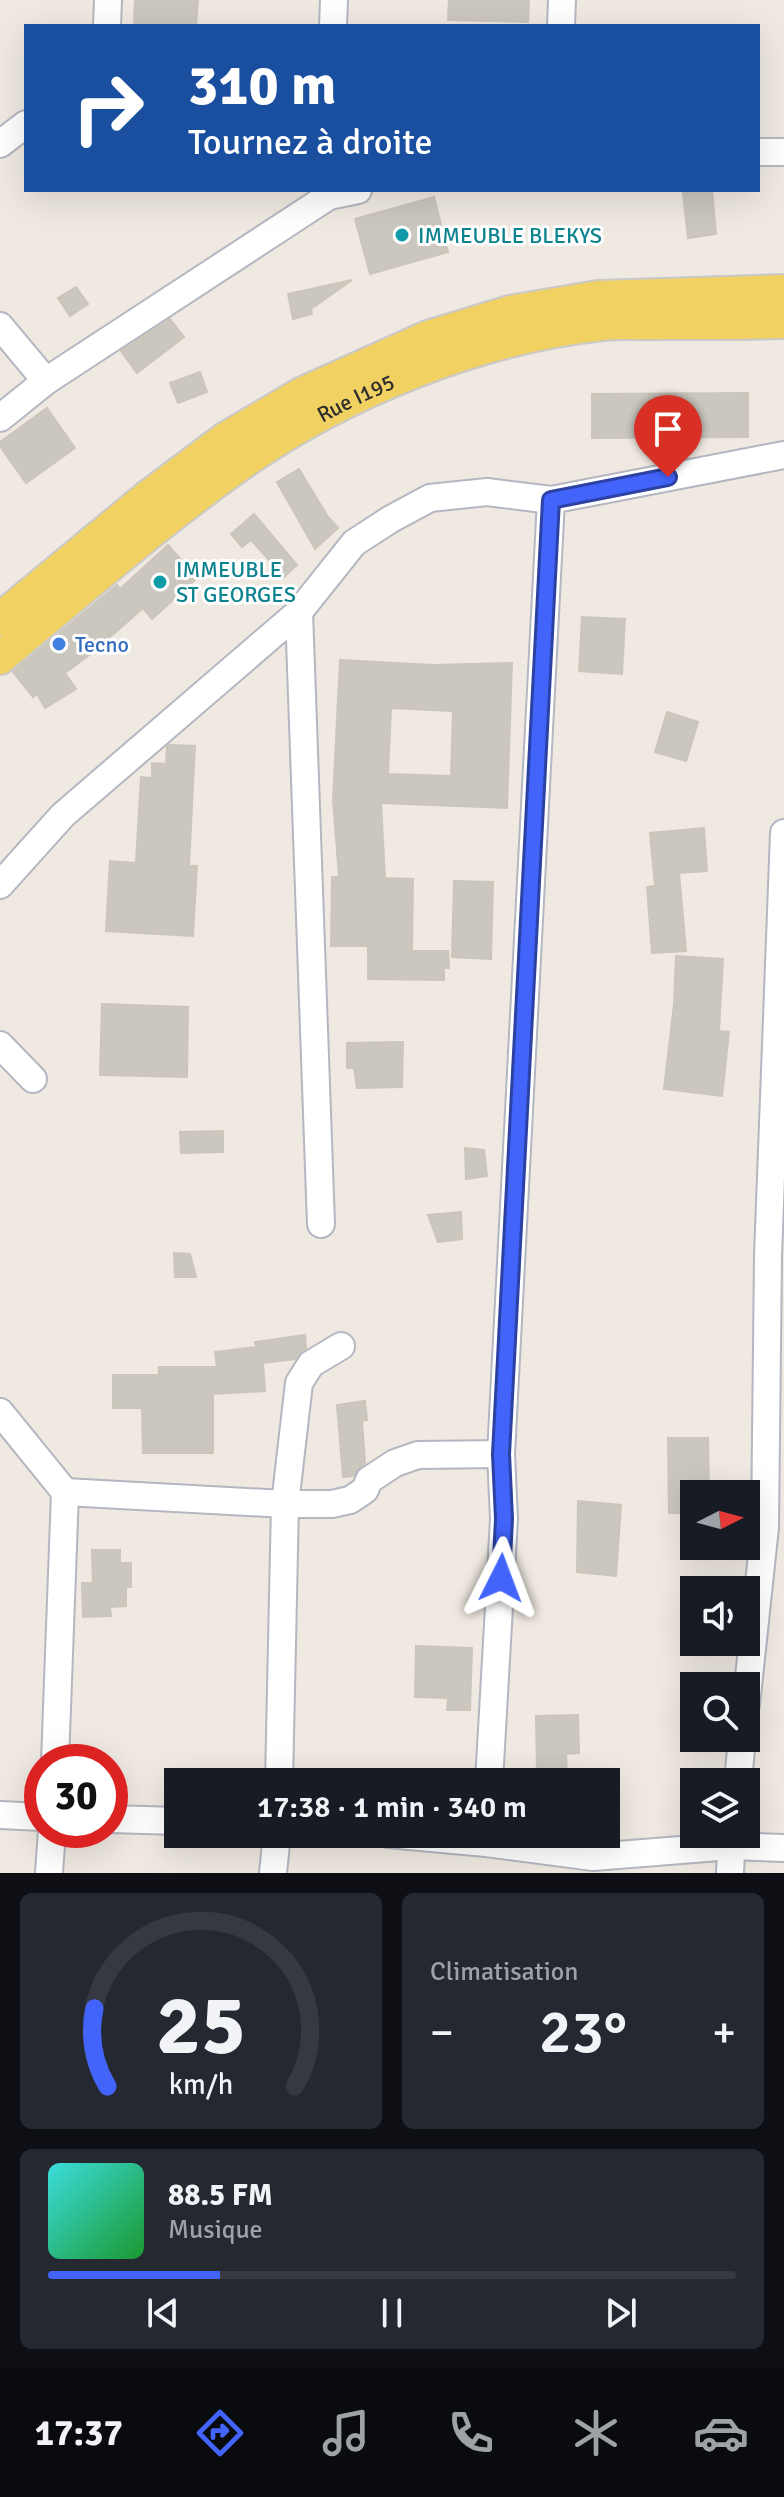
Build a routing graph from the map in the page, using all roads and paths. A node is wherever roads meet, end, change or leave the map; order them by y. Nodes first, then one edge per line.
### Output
1 (108, 0) edge
2 (334, 0) edge
3 (562, 0) edge
4 (107, 24) edge
5 (333, 24) edge
6 (561, 24) edge
7 (24, 126) edge
8 (0, 144) edge
9 (760, 152) edge
10 (784, 152) edge
11 (329, 193) edge
12 (784, 291) edge
13 (784, 322) edge
14 (0, 326) edge
15 (46, 381) junction
16 (0, 418) edge
17 (784, 455) edge
18 (551, 500) junction
19 (299, 612) junction
20 (0, 619) edge
21 (0, 658) edge
22 (784, 833) edge
23 (0, 885) edge
24 (0, 1045) edge
25 (33, 1079) dead end
26 (321, 1224) dead end
27 (776, 1256) edge
28 (341, 1346) dead end
29 (0, 1412) edge
30 (501, 1454) junction
31 (65, 1492) junction
32 (285, 1504) junction
33 (750, 1672) edge
34 (56, 1744) edge
35 (279, 1768) edge
36 (490, 1768) edge
37 (0, 1815) edge
38 (24, 1816) edge
39 (128, 1820) edge
40 (164, 1821) edge
41 (760, 1844) edge
42 (680, 1846) edge
43 (51, 1848) edge
44 (276, 1848) edge
45 (542, 1848) edge
46 (732, 1848) edge
47 (784, 1848) edge
48 (49, 1873) edge
49 (273, 1873) edge
50 (730, 1873) edge

1 - 4 street
2 - 5 street
3 - 6 street
7 - 8 street
9 - 10 street
11 - 15 street
12 - 20 main road, Rue I195
13 - 21 main road, Rue I195
14 - 15 street
15 - 16 street
17 - 18 street
18 - 19 street
18 - 30 street
19 - 23 street
19 - 26 street
22 - 27 street
24 - 25 street
27 - 33 street
28 - 32 street
29 - 31 street
30 - 32 street
30 - 36 street
31 - 32 street
31 - 34 street
32 - 35 street
37 - 38 street
39 - 40 street
41 - 47 street
42 - 45 street
43 - 48 street
44 - 49 street
46 - 50 street

